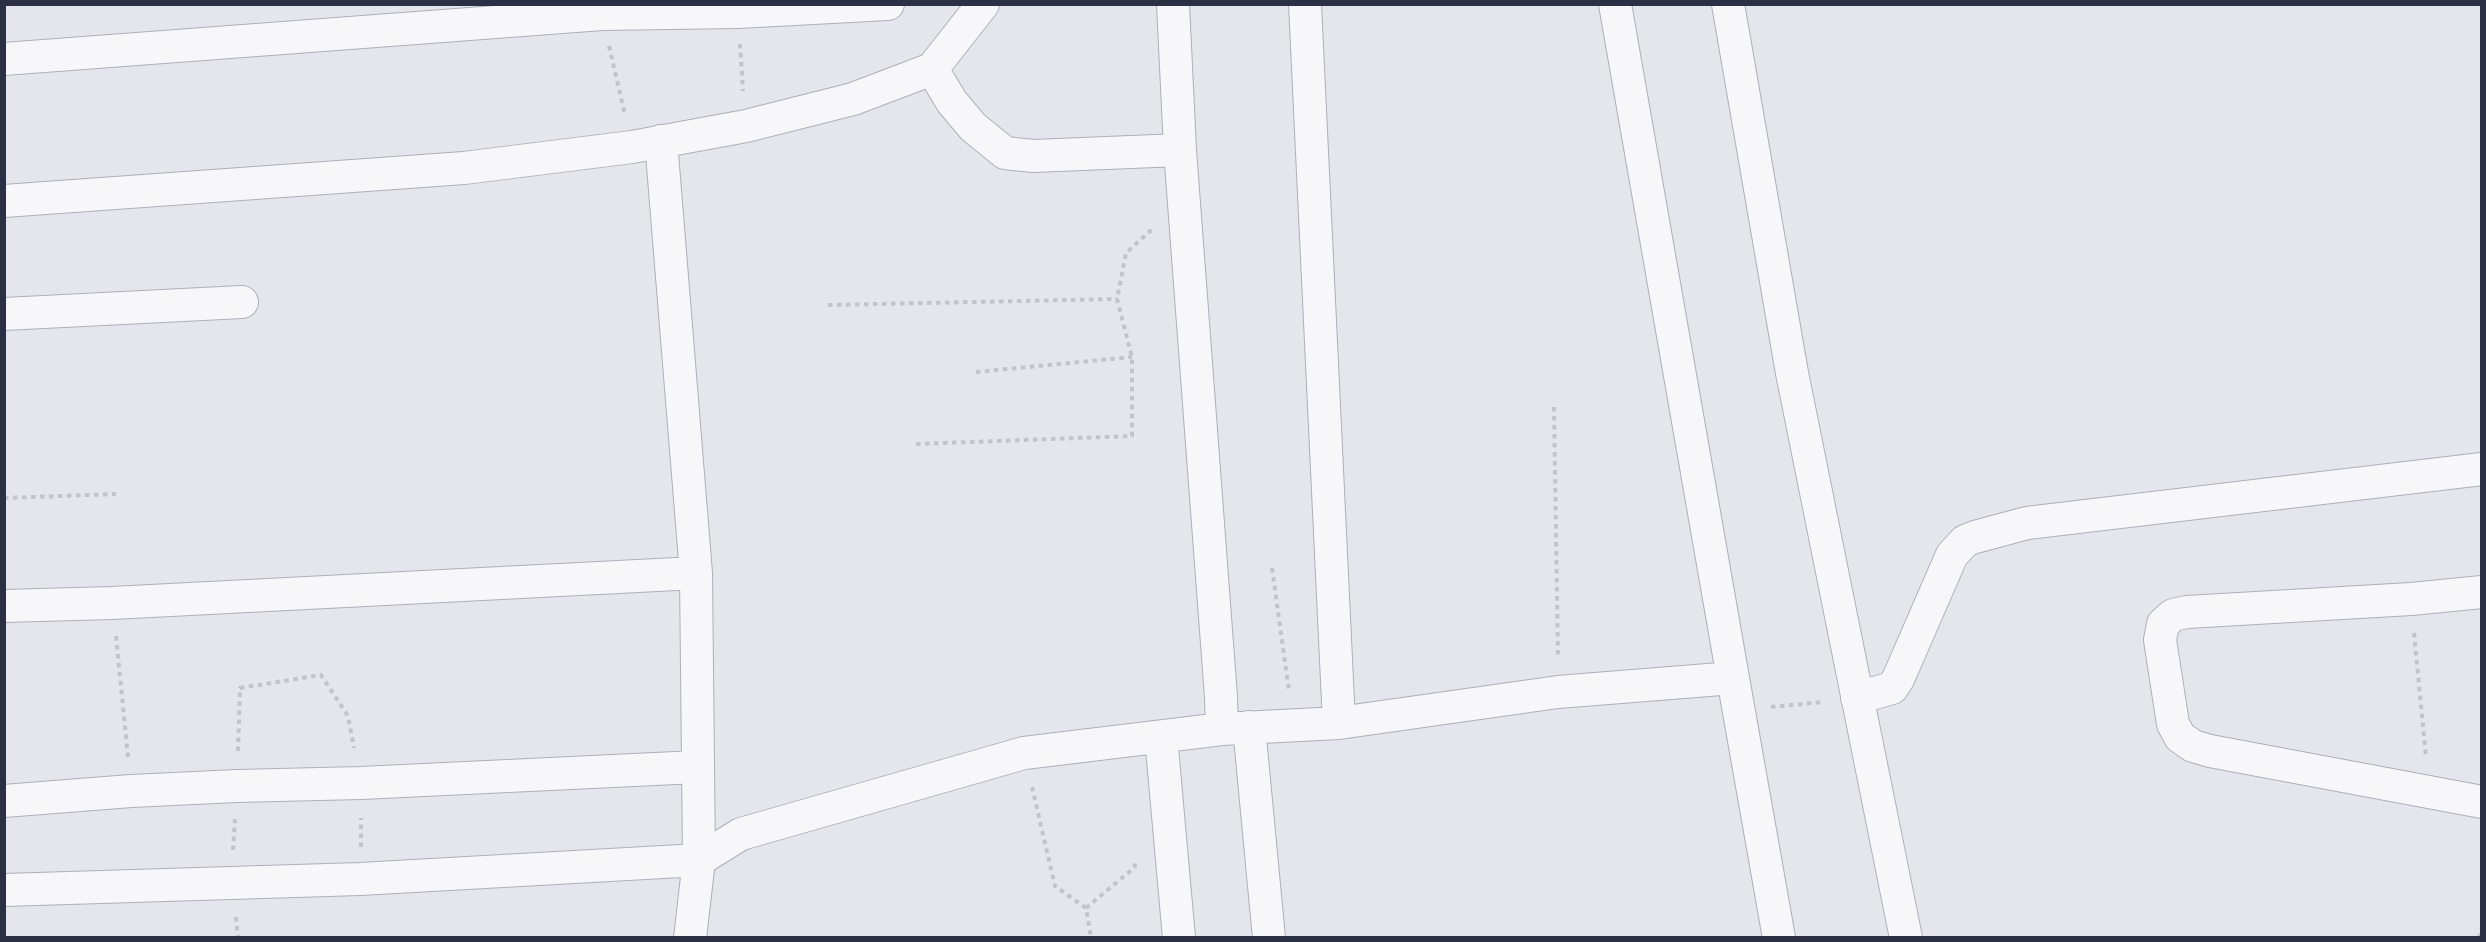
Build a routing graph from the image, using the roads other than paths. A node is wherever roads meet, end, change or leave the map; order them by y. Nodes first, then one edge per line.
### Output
1 (888, 4) edge
2 (983, 4) edge
3 (1173, 4) edge
4 (1305, 4) edge
5 (1615, 4) edge
6 (1728, 4) edge
7 (4, 59) edge
8 (932, 69) junction
9 (646, 144) junction
10 (1180, 150) junction
11 (4, 201) edge
12 (242, 302) dead end
13 (4, 314) edge
14 (2481, 469) edge
15 (696, 573) junction
16 (2481, 592) edge
17 (4, 606) edge
18 (1733, 678) junction
19 (1857, 698) junction
20 (1339, 723) junction
21 (1235, 728) junction
22 (1161, 737) junction
23 (697, 767) junction
24 (4, 801) edge
25 (2481, 802) edge
26 (699, 860) junction
27 (4, 890) edge
28 (690, 938) edge
29 (1179, 938) edge
30 (1269, 938) edge
31 (1779, 938) edge
32 (1906, 938) edge

1 - 7 street
2 - 8 street
3 - 10 street
4 - 20 street
5 - 18 street
6 - 19 street
8 - 9 street
8 - 10 street
9 - 11 street
9 - 15 street
10 - 21 street
12 - 13 street
14 - 19 street
15 - 17 street
15 - 23 street
16 - 25 street
18 - 20 street
18 - 31 street
19 - 32 street
20 - 21 street
21 - 22 street
21 - 30 street
22 - 26 street
22 - 29 street
23 - 24 street
23 - 26 street
26 - 27 street
26 - 28 street

